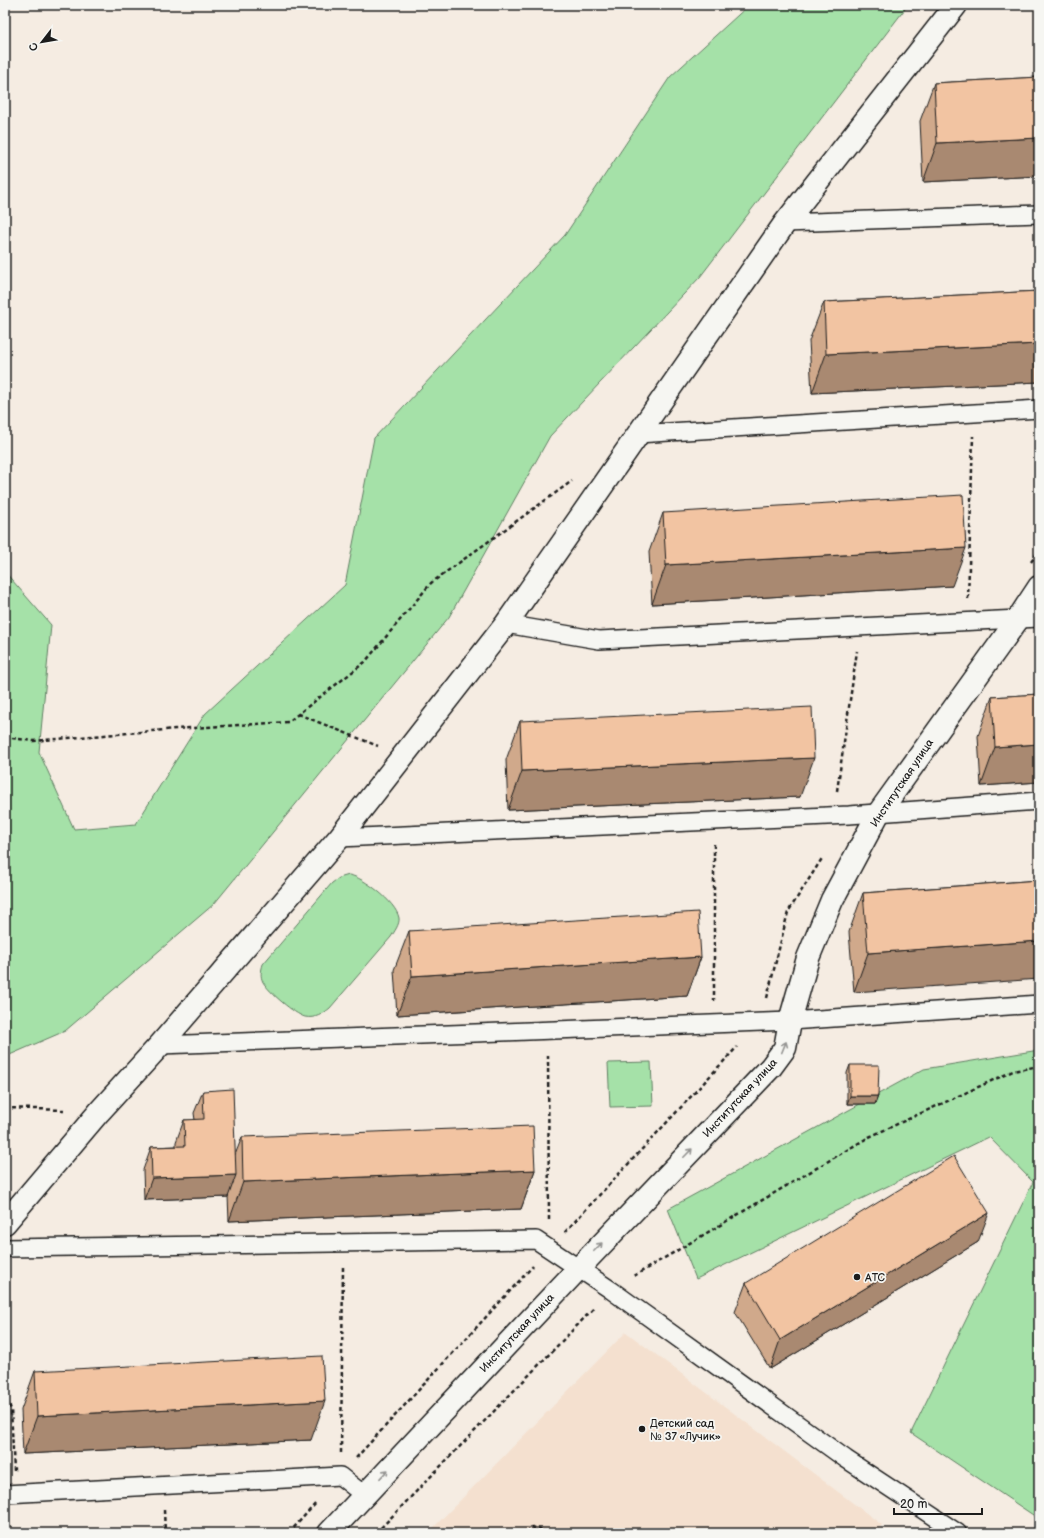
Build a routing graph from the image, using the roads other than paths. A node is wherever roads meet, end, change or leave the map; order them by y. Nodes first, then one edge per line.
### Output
1 (956, 5) edge
2 (1039, 214) edge
3 (785, 223) junction
4 (1039, 409) edge
5 (637, 434) junction
6 (1039, 587) edge
7 (1028, 618) edge
8 (506, 624) junction
9 (1039, 801) edge
10 (878, 814) junction
11 (339, 838) junction
12 (1039, 1004) edge
13 (790, 1021) junction
14 (160, 1045) junction
15 (5, 1223) edge
16 (5, 1248) edge
17 (579, 1268) junction
18 (10, 1494) edge
19 (364, 1495) junction
20 (329, 1533) edge
21 (958, 1533) edge

1 - 3 street
2 - 3 lane
3 - 5 street
4 - 5 lane
5 - 8 street
6 - 7 street, Институтская улица
7 - 8 lane
7 - 10 street, Институтская улица
8 - 11 street
9 - 10 lane
10 - 11 lane
10 - 13 street, Институтская улица
11 - 14 street
12 - 13 lane
13 - 14 lane
17 -> 13 street, Институтская улица
14 - 15 street
16 - 17 lane
19 -> 17 street, Институтская улица
17 - 21 lane
18 - 19 lane
19 - 20 street, Институтская улица

